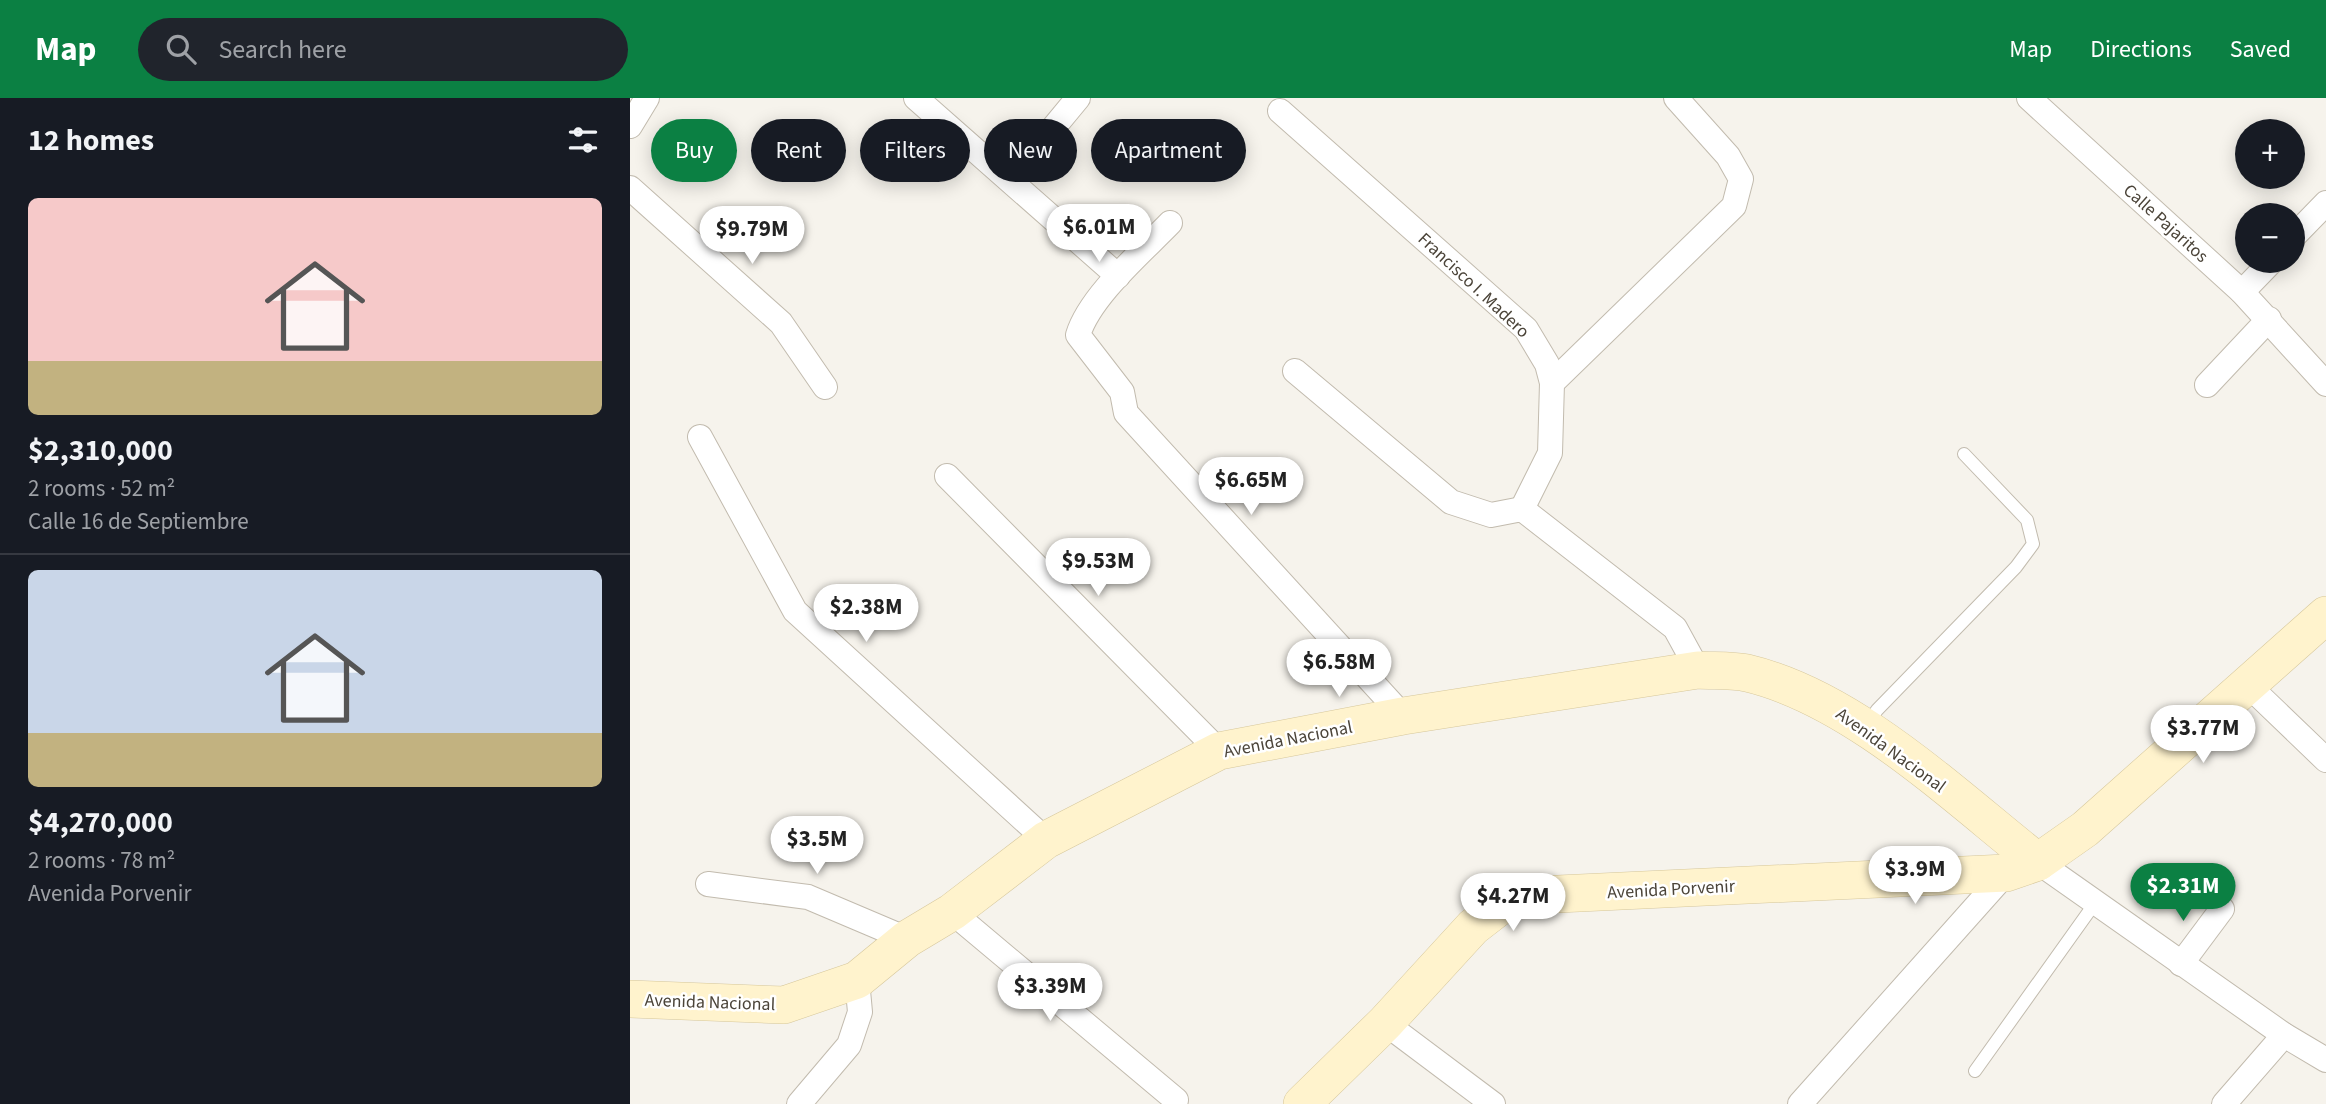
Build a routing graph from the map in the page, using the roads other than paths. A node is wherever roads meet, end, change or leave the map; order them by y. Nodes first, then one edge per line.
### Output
1 (647, 98) edge
2 (916, 98) edge
3 (1078, 98) edge
4 (1675, 98) edge
5 (2029, 98) edge
6 (1280, 111) dead end
7 (1061, 119) edge
8 (630, 126) edge
9 (984, 156) edge
10 (1014, 182) edge
11 (630, 188) edge
12 (2326, 203) edge
13 (1170, 223) dead end
14 (2305, 225) edge
15 (2260, 273) edge
16 (1118, 276) junction
17 (2242, 292) junction
18 (2269, 319) junction
19 (1295, 371) dead end
20 (1552, 383) junction
21 (2326, 384) edge
22 (2207, 385) dead end
23 (825, 387) dead end
24 (700, 437) dead end
25 (1964, 454) dead end
26 (947, 476) dead end
27 (1522, 509) junction
28 (2326, 615) edge
29 (1698, 670) junction
30 (2249, 686) junction
31 (1403, 716) junction
32 (1866, 727) junction
33 (1219, 751) junction
34 (2326, 760) edge
35 (1046, 840) junction
36 (2022, 868) junction
37 (708, 884) dead end
38 (2095, 903) junction
39 (2222, 909) dead end
40 (953, 912) junction
41 (907, 939) junction
42 (2181, 964) junction
43 (857, 980) junction
44 (630, 999) edge
45 (1385, 1023) junction
46 (2284, 1035) junction
47 (2326, 1060) edge
48 (1975, 1072) dead end
49 (1176, 1100) dead end
50 (799, 1104) edge
51 (1302, 1104) edge
52 (1493, 1104) edge
53 (1800, 1104) edge
54 (2224, 1104) edge

1 - 8 street
2 - 9 street
3 - 7 street
4 - 20 street
5 - 17 street, Calle Pajaritos
6 - 20 street, Francisco I. Madero
10 - 16 street
11 - 23 street
12 - 14 street
13 - 16 street
15 - 17 street
16 - 31 street
17 - 18 street, Calle Pajaritos
18 - 21 street, Calle Pajaritos
18 - 22 street
19 - 27 street
20 - 27 street, Francisco I. Madero
24 - 35 street
25 - 32 lane
26 - 33 street
27 - 29 street
28 - 30 main road
29 - 31 main road, Avenida Nacional
29 - 32 main road, Avenida Nacional
30 - 34 street
30 - 36 main road
31 - 33 main road, Avenida Nacional
32 - 36 main road, Avenida Nacional
33 - 35 main road, Avenida Nacional
35 - 40 main road, Avenida Nacional
36 - 38 street
36 - 45 main road, Avenida Porvenir
36 - 53 street
37 - 41 street
38 - 42 street
38 - 48 lane
39 - 42 street
40 - 41 main road, Avenida Nacional
40 - 49 street
41 - 43 main road, Avenida Nacional
42 - 46 street
43 - 44 main road, Avenida Nacional
43 - 50 street
45 - 51 main road, Avenida Porvenir
45 - 52 street
46 - 47 street
46 - 54 street

